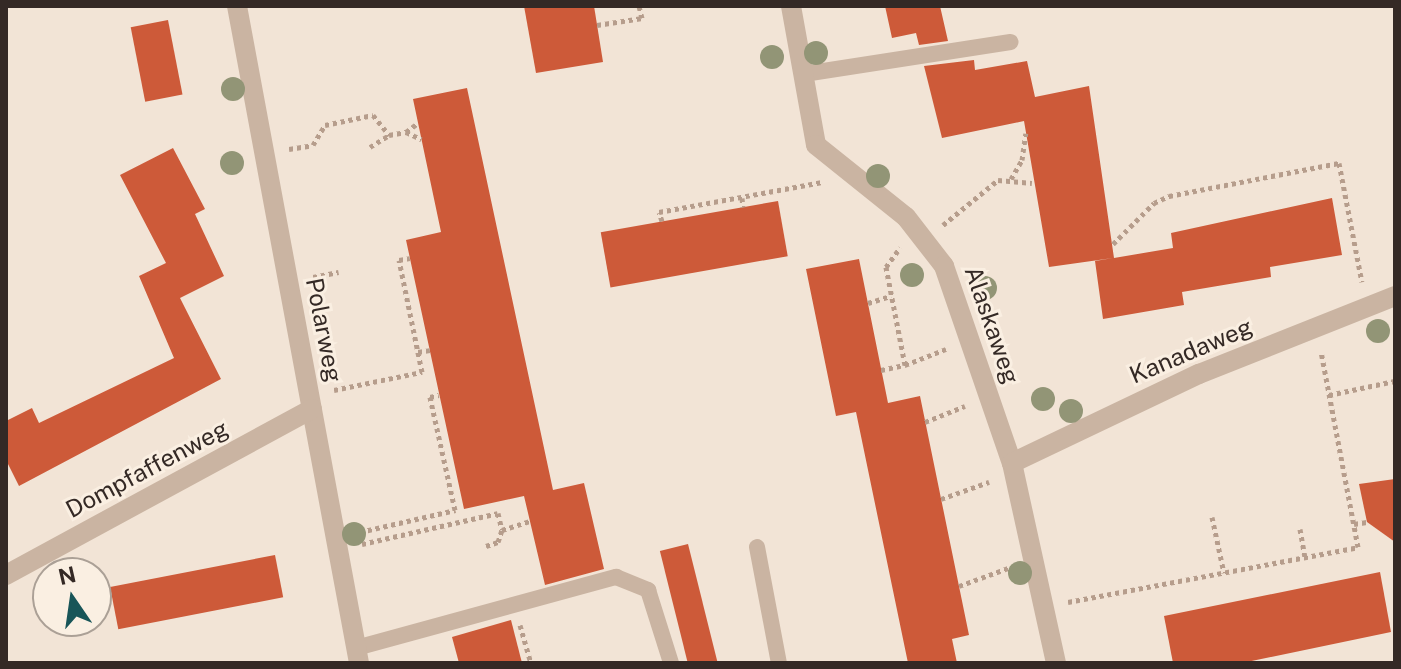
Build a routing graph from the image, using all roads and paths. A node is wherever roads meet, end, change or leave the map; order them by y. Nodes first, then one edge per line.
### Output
1 (237, 6) edge
2 (639, 6) edge
3 (791, 6) edge
4 (597, 25) dead end
5 (1011, 42) dead end
6 (804, 74) junction
7 (418, 123) dead end
8 (406, 132) junction
9 (1026, 133) dead end
10 (389, 135) junction
11 (421, 139) dead end
12 (370, 147) dead end
13 (265, 153) junction
14 (839, 164) junction
15 (1011, 179) junction
16 (1032, 183) dead end
17 (742, 198) junction
18 (743, 207) dead end
19 (662, 221) dead end
20 (920, 235) junction
21 (1113, 244) dead end
22 (410, 258) dead end
23 (891, 296) junction
24 (1395, 296) edge
25 (868, 303) dead end
26 (1366, 307) junction
27 (1316, 327) junction
28 (970, 340) junction
29 (430, 350) dead end
30 (418, 352) junction
31 (905, 365) junction
32 (881, 370) dead end
33 (1395, 381) edge
34 (439, 395) dead end
35 (1329, 395) junction
36 (989, 397) junction
37 (311, 402) junction
38 (925, 422) dead end
39 (1014, 469) junction
40 (461, 496) dead end
41 (452, 497) junction
42 (941, 499) dead end
43 (1212, 517) dead end
44 (530, 521) dead end
45 (1367, 522) dead end
46 (1354, 524) junction
47 (1300, 529) dead end
48 (502, 530) junction
49 (337, 544) junction
50 (486, 546) dead end
51 (757, 547) dead end
52 (1305, 558) junction
53 (1033, 559) junction
54 (1224, 573) junction
55 (6, 575) edge
56 (959, 586) dead end
57 (514, 605) junction
58 (1044, 607) junction
59 (527, 652) junction
60 (520, 653) dead end
61 (357, 655) edge
62 (531, 663) edge
63 (671, 663) edge
64 (779, 663) edge
65 (1056, 663) edge

1 - 13 street, Polarweg
2 - 4 path
3 - 6 street, Alaskaweg
5 - 6 lane
6 - 14 street, Alaskaweg
7 - 8 path
8 - 10 path
8 - 11 path
9 - 15 path
10 - 12 path
10 - 13 path
13 - 37 street, Polarweg
14 - 17 path
14 - 20 street, Alaskaweg
15 - 16 path
15 - 20 path
17 - 18 path
17 - 19 path
20 - 23 path
20 - 28 street, Alaskaweg
21 - 26 path
22 - 30 path
23 - 25 path
23 - 31 path
24 - 26 street, Kanadaweg
26 - 27 street, Kanadaweg
27 - 35 path
27 - 39 street, Kanadaweg
28 - 31 path
28 - 36 street, Alaskaweg
29 - 30 path
30 - 37 path
31 - 32 path
33 - 35 path
34 - 41 path
35 - 46 path
36 - 38 path
36 - 39 street, Alaskaweg
37 - 49 street, Polarweg
37 - 55 street, Dompfaffenweg
39 - 42 path
39 - 53 street, Alaskaweg
40 - 41 path
41 - 49 path
43 - 54 path
44 - 48 path
45 - 46 path
46 - 52 path
47 - 52 path
48 - 49 path
48 - 50 path
49 - 61 street, Polarweg
51 - 64 lane
52 - 54 path
53 - 56 path
53 - 58 street, Alaskaweg
54 - 58 path
57 - 59 path
57 - 61 lane
57 - 63 lane
58 - 65 street, Alaskaweg
59 - 60 path
59 - 62 path

